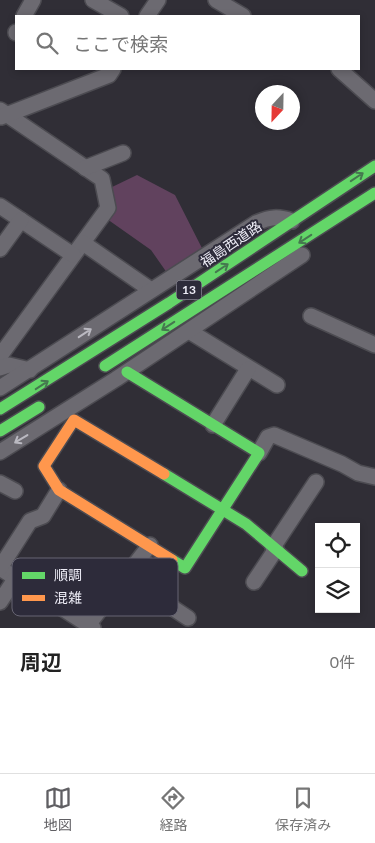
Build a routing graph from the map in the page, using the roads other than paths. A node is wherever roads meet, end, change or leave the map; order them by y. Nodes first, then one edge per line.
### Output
1 (32, 0) edge
2 (93, 0) edge
3 (158, 0) edge
4 (216, 0) edge
5 (24, 15) edge
6 (119, 15) edge
7 (148, 15) edge
8 (241, 15) edge
9 (112, 70) edge
10 (340, 70) edge
11 (375, 100) edge
12 (2, 114) edge
13 (122, 152) dead end
14 (375, 166) edge
15 (85, 168) junction
16 (375, 193) edge
17 (0, 206) edge
18 (20, 220) junction
19 (292, 221) junction
20 (330, 222) junction
21 (83, 242) junction
22 (0, 248) edge
23 (73, 255) junction
24 (151, 290) junction
25 (311, 316) dead end
26 (190, 331) junction
27 (375, 345) edge
28 (0, 356) edge
29 (0, 368) edge
30 (248, 369) junction
31 (30, 370) junction
32 (127, 372) junction
33 (93, 374) dead end
34 (277, 386) dead end
35 (0, 388) edge
36 (51, 400) dead end
37 (0, 409) edge
38 (71, 415) junction
39 (213, 425) junction
40 (0, 432) edge
41 (0, 452) edge
42 (259, 453) junction
43 (375, 477) edge
44 (0, 482) edge
45 (316, 482) dead end
46 (59, 490) junction
47 (14, 491) dead end
48 (224, 510) junction
49 (150, 546) junction
50 (275, 548) junction
51 (141, 558) edge
52 (169, 558) edge
53 (178, 564) edge
54 (0, 568) edge
55 (302, 571) dead end
56 (12, 577) edge
57 (12, 582) edge
58 (254, 582) dead end
59 (0, 602) edge
60 (178, 611) edge
61 (74, 616) edge
62 (188, 618) dead end
63 (90, 626) edge

1 - 5 street
2 - 6 street
3 - 7 street
4 - 8 street
9 - 12 street
10 - 11 street
12 - 15 street
13 - 15 street
19 -> 14 main road, 福島西道路 / 13
15 - 21 street
16 - 20 main road, 13
17 - 18 street
18 - 22 street
18 - 23 street
19 - 24 street
37 -> 19 main road, 福島西道路 / 13
20 - 26 street
20 -> 33 main road, 13
21 - 23 street
21 - 24 street
23 - 28 street
31 -> 24 street
25 - 27 street
26 - 30 street
26 - 32 street
29 - 31 street
30 - 34 street
30 - 39 street
31 - 35 street
32 - 38 street
32 - 39 main road
36 - 40 main road
38 -> 41 street
38 - 46 main road
38 - 48 main road
39 - 42 main road
42 - 43 street
42 - 48 main road
44 - 47 street
45 - 50 street
46 - 49 main road
46 - 54 street
48 - 50 main road
48 - 53 main road
49 - 51 street
49 - 52 main road
50 - 55 main road
50 - 58 street
54 - 56 street
57 - 59 street
60 - 62 street
61 - 63 street

